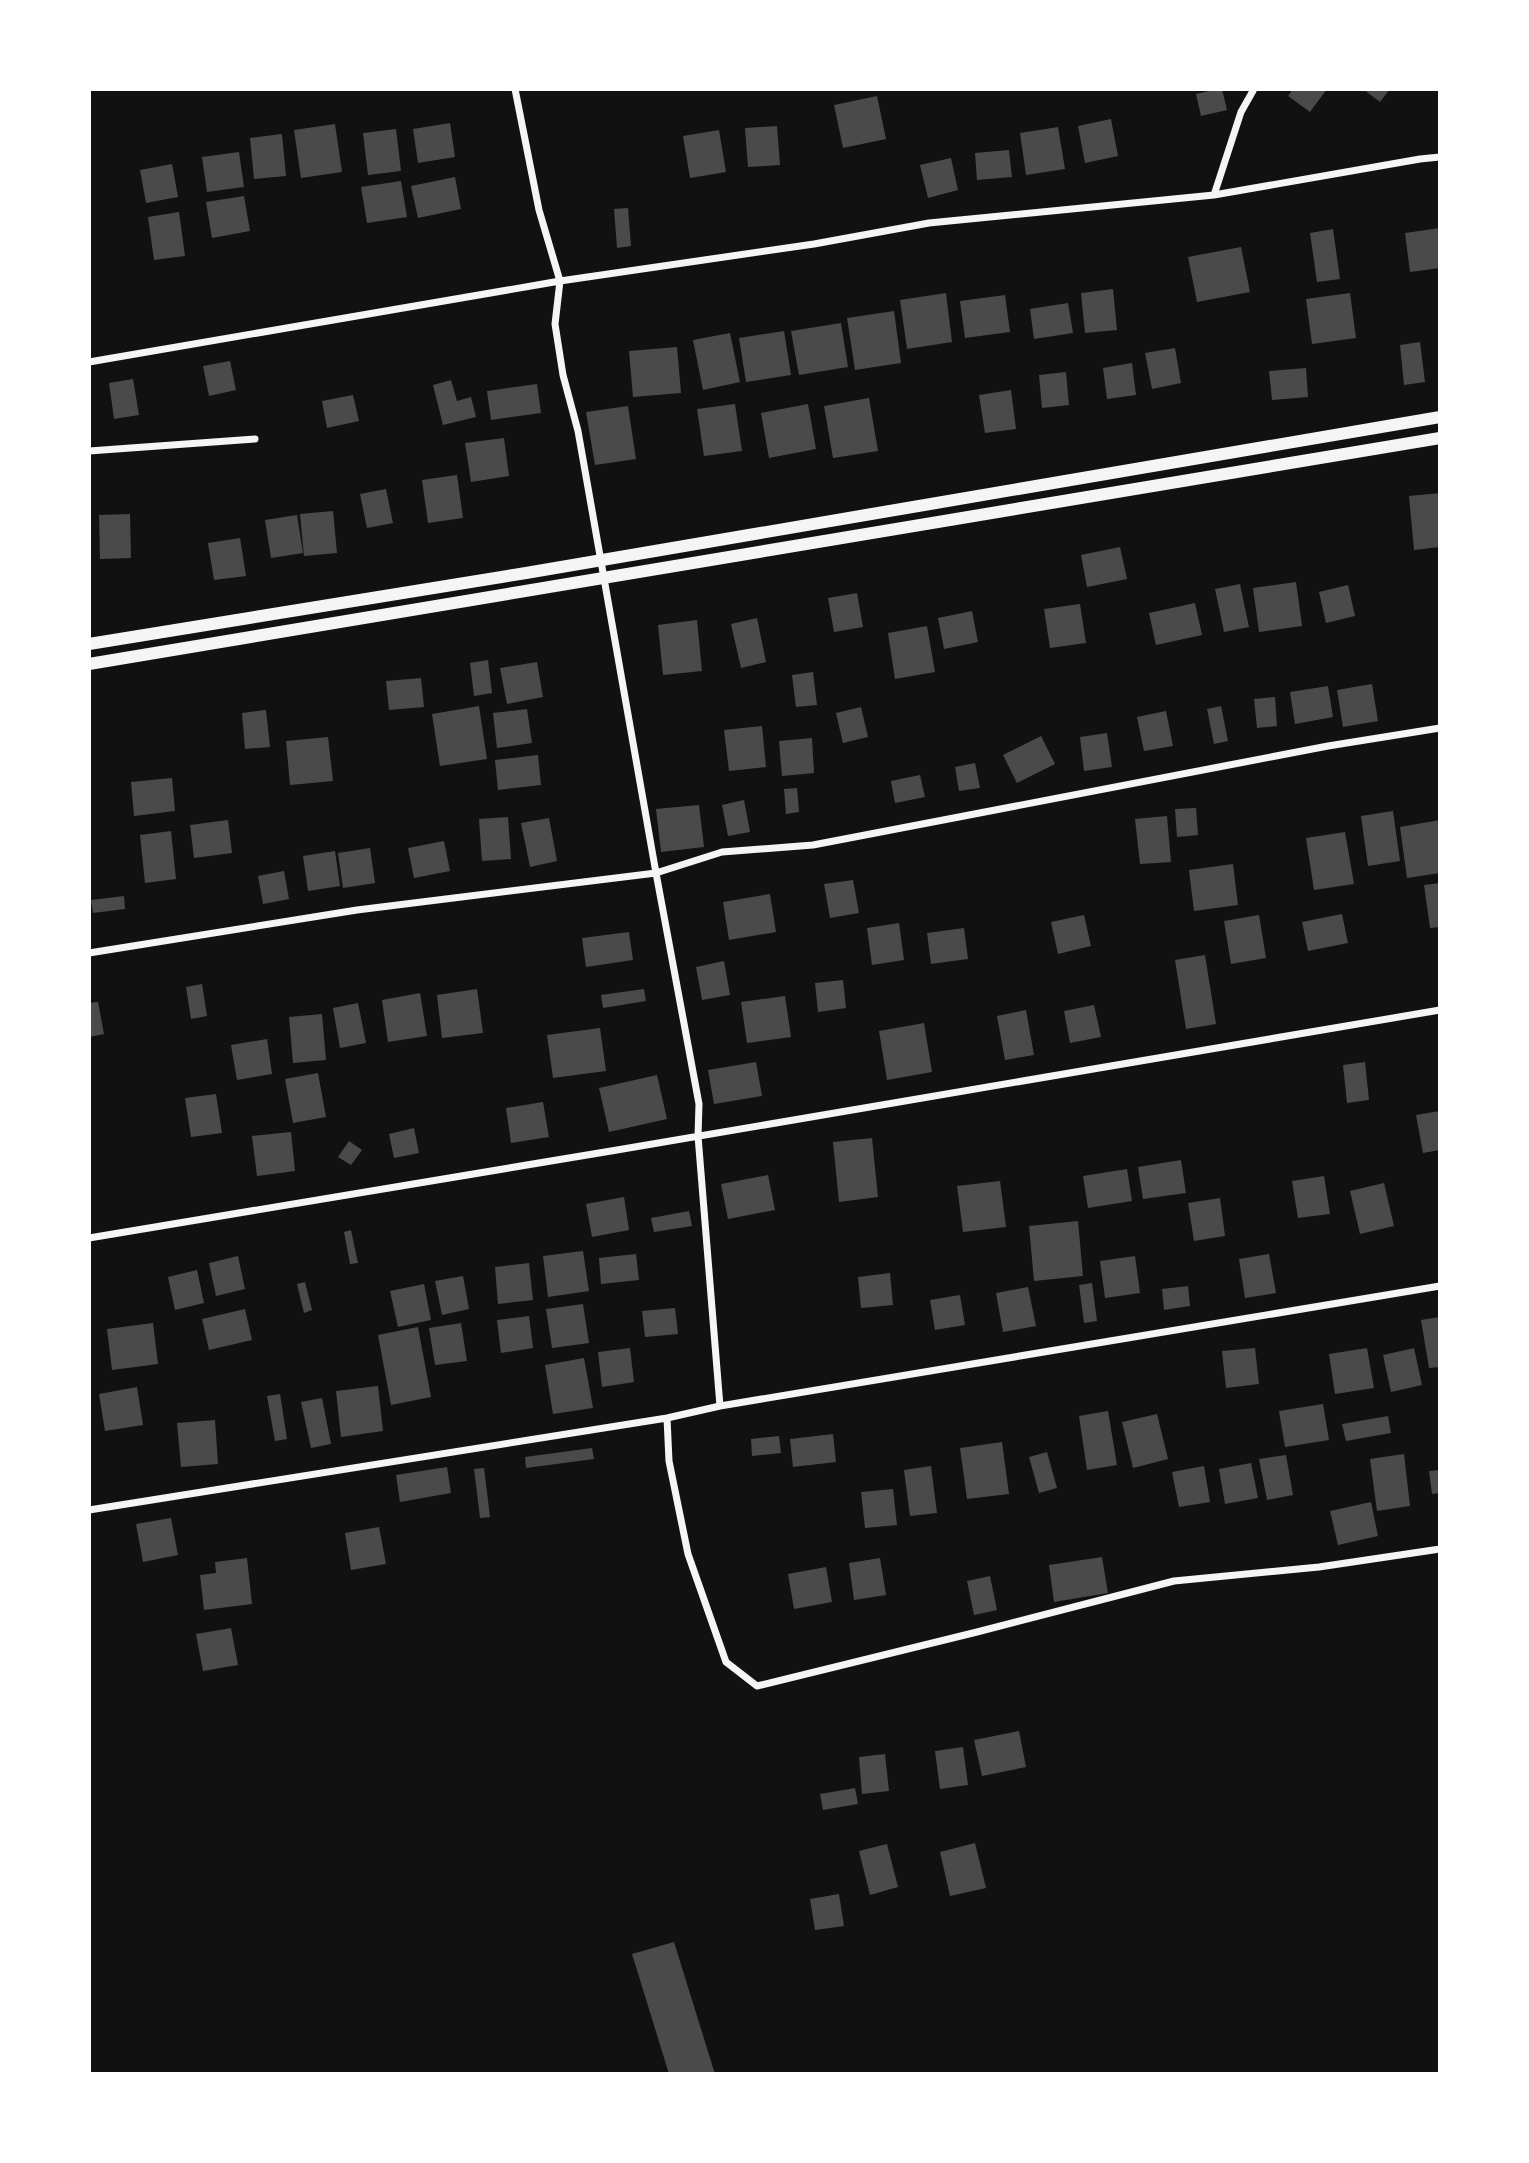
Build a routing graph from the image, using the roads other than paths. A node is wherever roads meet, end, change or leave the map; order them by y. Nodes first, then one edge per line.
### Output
1 (515, 89) edge
2 (1254, 89) edge
3 (1440, 157) edge
4 (1214, 195) junction
5 (561, 281) junction
6 (89, 362) edge
7 (1440, 417) edge
8 (1440, 438) edge
9 (255, 439) dead end
10 (89, 451) edge
11 (601, 559) junction
12 (604, 576) junction
13 (89, 644) edge
14 (89, 664) edge
15 (1440, 727) edge
16 (656, 873) junction
17 (89, 953) edge
18 (1440, 1010) edge
19 (698, 1136) junction
20 (89, 1238) edge
21 (1440, 1286) edge
22 (720, 1406) junction
23 (667, 1418) junction
24 (89, 1510) edge
25 (1440, 1549) edge

1 - 5 street
2 - 4 street
3 - 4 street
4 - 5 street
5 - 6 street
5 - 11 street
7 - 11 street
8 - 12 street
9 - 10 street
11 - 12 street
11 - 13 street
12 - 14 street
12 - 16 street
15 - 16 street
16 - 17 street
16 - 19 street
18 - 19 street
19 - 20 street
19 - 22 street
21 - 22 street
22 - 23 street
23 - 24 street
23 - 25 street

